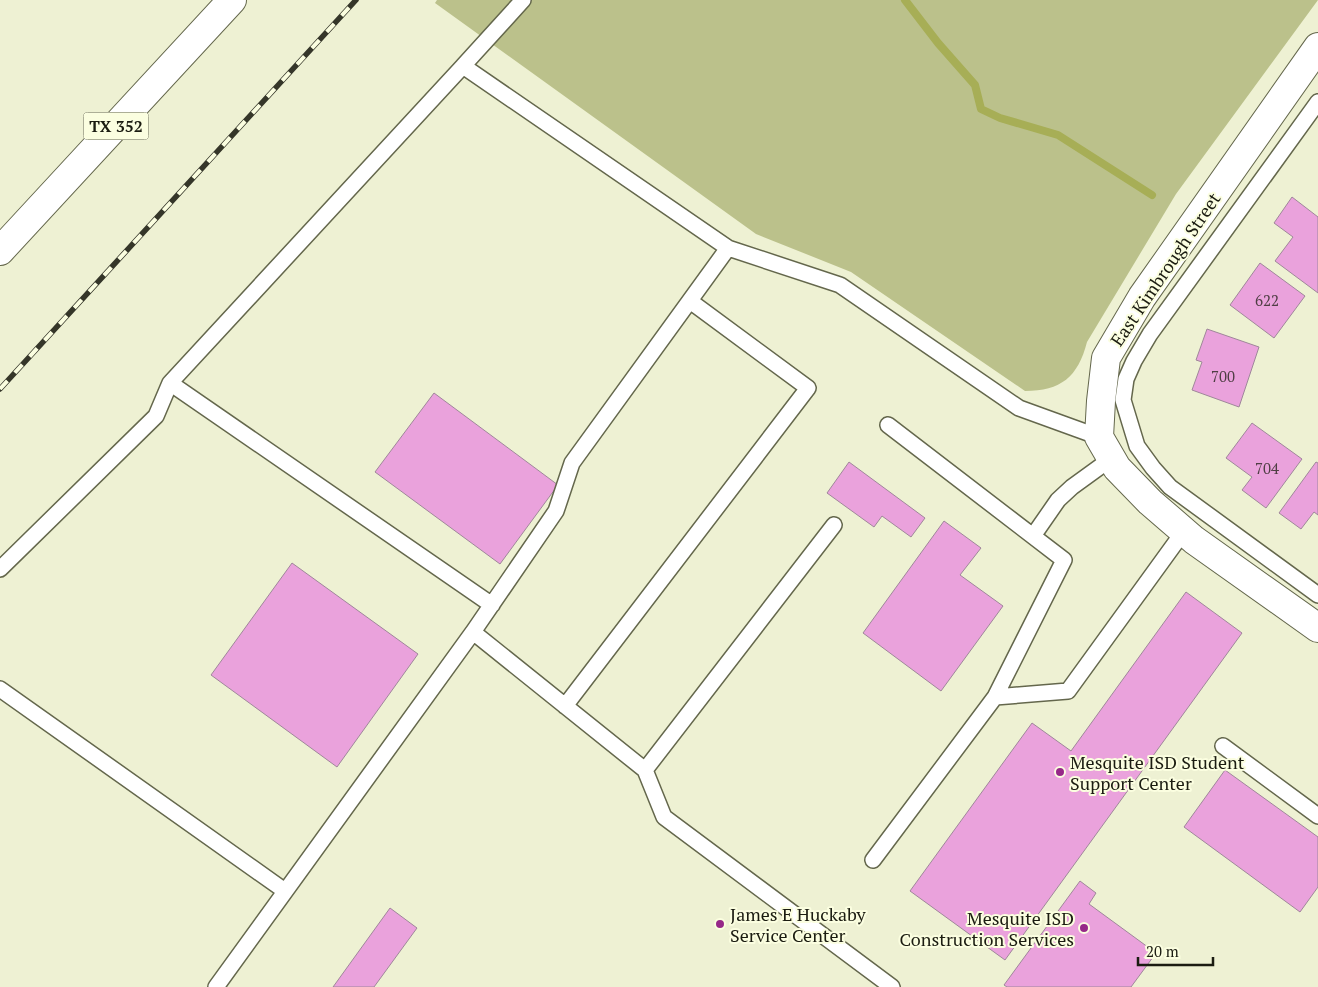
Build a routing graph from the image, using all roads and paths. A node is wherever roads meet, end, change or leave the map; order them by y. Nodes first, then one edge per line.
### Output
1 (232, 0) edge
2 (523, 0) edge
3 (1318, 46) edge
4 (463, 66) junction
5 (1318, 102) edge
6 (728, 248) junction
7 (0, 251) edge
8 (690, 301) junction
9 (170, 383) junction
10 (888, 425) dead end
11 (1105, 447) junction
12 (834, 525) dead end
13 (1184, 531) junction
14 (1033, 536) junction
15 (0, 569) edge
16 (1318, 595) edge
17 (492, 605) junction
18 (1318, 628) edge
19 (473, 632) junction
20 (0, 689) edge
21 (995, 697) junction
22 (565, 706) junction
23 (1223, 746) dead end
24 (645, 770) junction
25 (1318, 816) edge
26 (873, 860) dead end
27 (285, 891) junction
28 (216, 987) edge
29 (892, 987) edge

1 - 7 street, TX 352
2 - 4 lane
3 - 11 street, East Kimbrough Street
4 - 6 lane
4 - 9 lane
5 - 16 lane
6 - 8 lane
6 - 11 lane
8 - 17 lane
8 - 22 lane
9 - 15 lane
9 - 17 lane
10 - 14 lane
11 - 13 street
11 - 14 lane
12 - 24 lane
13 - 18 street
13 - 21 lane
14 - 21 lane
17 - 19 lane
19 - 22 lane
19 - 27 lane
20 - 27 lane
21 - 26 lane
22 - 24 lane
23 - 25 lane
24 - 29 lane
27 - 28 lane

